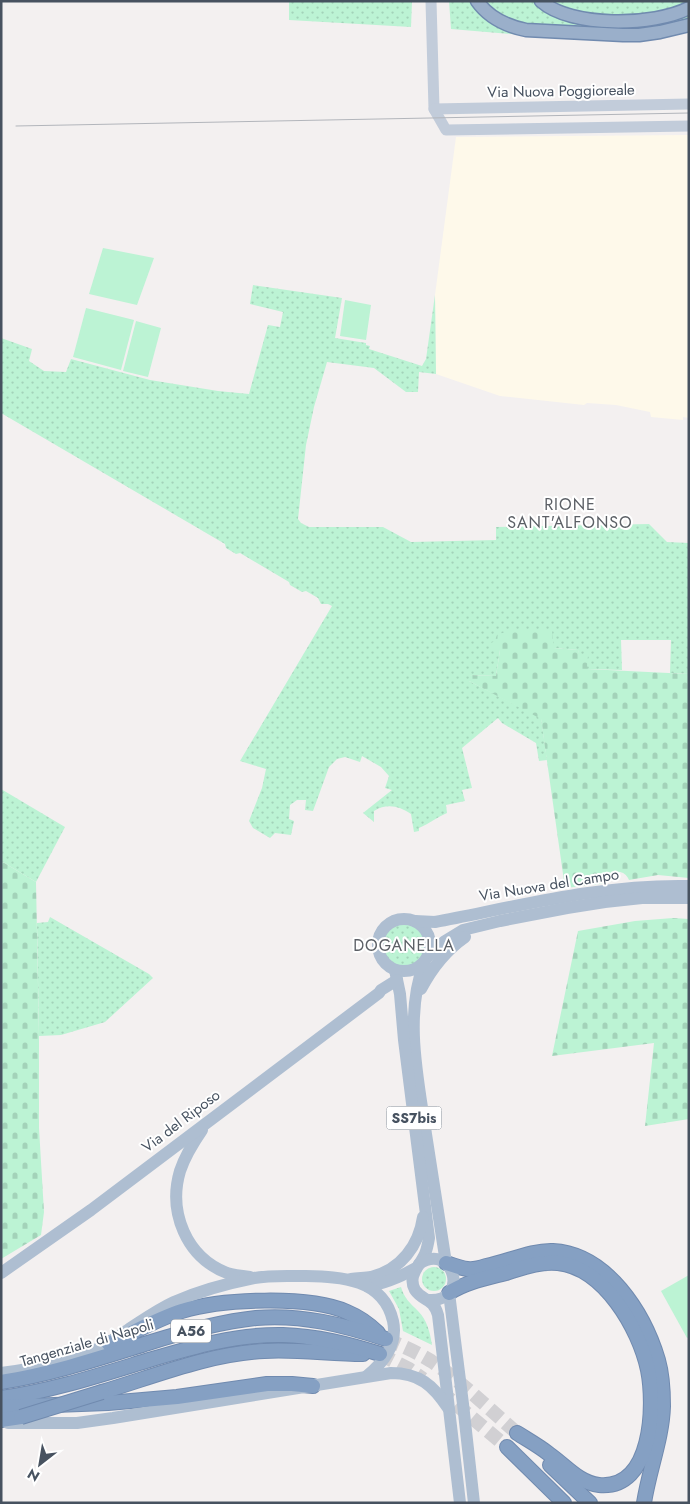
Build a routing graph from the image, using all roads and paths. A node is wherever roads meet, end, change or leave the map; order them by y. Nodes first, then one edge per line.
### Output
1 (432, 1) edge
2 (477, 1) edge
3 (541, 1) edge
4 (689, 8) edge
5 (689, 25) edge
6 (689, 104) edge
7 (434, 109) junction
8 (689, 126) edge
9 (689, 886) edge
10 (689, 898) edge
11 (415, 921) junction
12 (483, 926) junction
13 (426, 959) junction
14 (396, 975) junction
15 (379, 993) junction
16 (400, 994) junction
17 (414, 1003) junction
18 (207, 1122) junction
19 (425, 1207) junction
20 (446, 1263) junction
21 (417, 1266) junction
22 (1, 1273) edge
23 (255, 1278) junction
24 (347, 1280) junction
25 (366, 1286) junction
26 (449, 1293) junction
27 (429, 1300) junction
28 (109, 1344) junction
29 (1, 1373) edge
30 (367, 1376) junction
31 (1, 1382) edge
32 (313, 1386) junction
33 (1, 1398) edge
34 (1, 1407) edge
35 (449, 1410) junction
36 (1, 1421) edge
37 (507, 1447) tunnel mouth
38 (539, 1478) junction
39 (460, 1503) edge
40 (474, 1503) edge
41 (558, 1503) edge
42 (564, 1503) edge
43 (590, 1503) edge
44 (644, 1503) edge

1 - 7 main road
2 - 5 highway
3 - 4 highway
6 - 7 main road, Via Nuova Poggioreale
7 - 8 main road
9 - 11 main road, Via Nuova del Campo
10 - 12 main road, Via Nuova del Campo
11 - 13 main road
11 - 14 main road
12 - 13 main road, Via Nuova del Campo
12 - 17 main road
13 - 14 main road
13 - 17 main road
14 - 15 main road, Via del Riposo
14 - 16 main road, SS7bis
15 - 16 main road
15 - 18 main road, Via del Riposo
16 - 19 main road, SS7bis
17 - 20 main road, SS7bis
18 - 22 main road, Via del Riposo
18 - 23 main road
19 - 21 main road, SS7bis
19 - 24 main road
20 - 21 main road
20 - 26 main road, SS7bis
20 - 44 highway
21 - 25 main road
21 - 27 main road, SS7bis
23 - 24 main road
23 - 28 main road
24 - 25 main road
25 - 30 main road
26 - 27 main road
26 - 40 main road, SS7bis
26 - 43 highway
27 - 35 main road, SS7bis
28 - 29 main road
28 - 31 highway, Tangenziale di Napoli / A56
30 - 32 main road
30 - 35 main road
32 - 34 highway
32 - 36 main road
33 - 36 highway, A56, bridge
35 - 39 main road, SS7bis
37 - 38 highway
38 - 41 highway
38 - 42 highway

